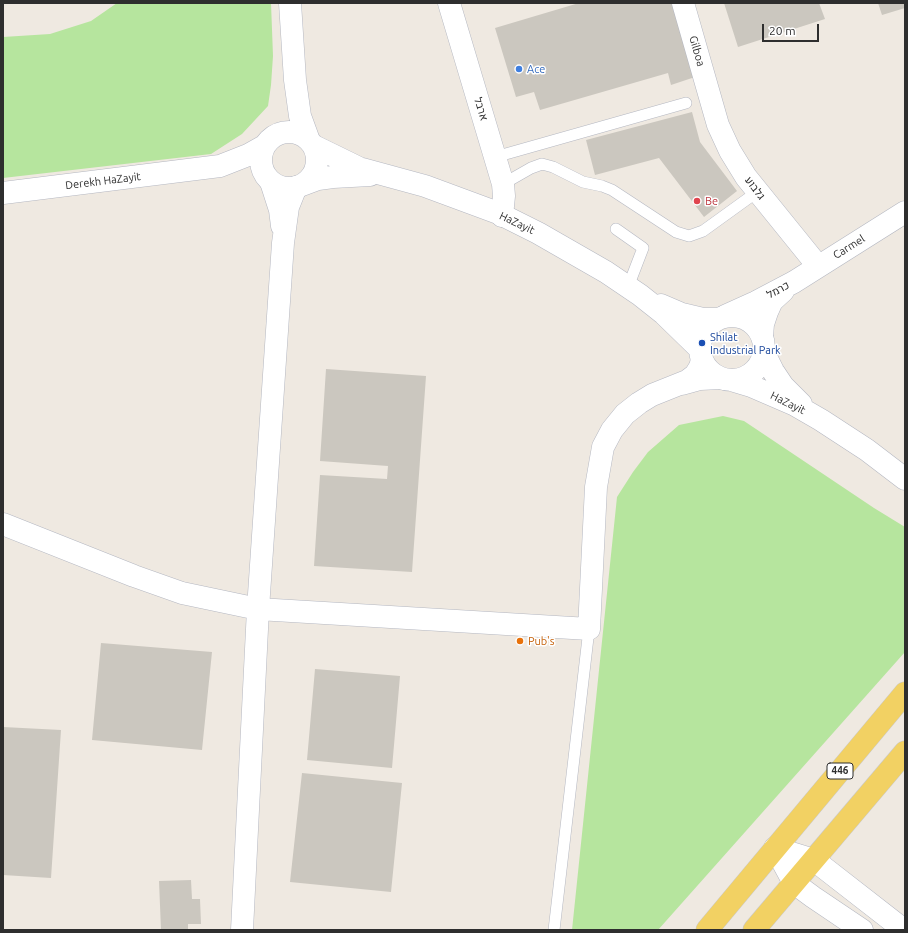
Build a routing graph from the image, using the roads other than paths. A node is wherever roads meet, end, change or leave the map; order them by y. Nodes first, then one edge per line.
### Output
1 (290, 3) edge
2 (449, 3) edge
3 (683, 3) edge
4 (295, 80) junction
5 (686, 104) dead end
6 (271, 140) junction
7 (311, 142) junction
8 (495, 157) junction
9 (204, 168) junction
10 (383, 174) junction
11 (270, 180) junction
12 (503, 184) junction
13 (299, 186) junction
14 (757, 192) junction
15 (3, 193) edge
16 (905, 212) edge
17 (502, 216) junction
18 (616, 229) dead end
19 (283, 243) junction
20 (818, 266) junction
21 (794, 282) junction
22 (634, 291) junction
23 (721, 318) junction
24 (763, 342) junction
25 (701, 354) junction
26 (726, 379) junction
27 (677, 386) junction
28 (821, 420) junction
29 (867, 450) junction
30 (905, 471) edge
31 (905, 479) edge
32 (3, 524) edge
33 (258, 609) junction
34 (589, 629) junction
35 (905, 693) edge
36 (905, 752) edge
37 (775, 848) junction
38 (814, 860) junction
39 (794, 883) junction
40 (242, 930) edge
41 (554, 930) edge
42 (707, 930) edge
43 (754, 930) edge
44 (862, 930) edge
45 (904, 930) edge

1 - 4 street
2 - 8 street, ארבל
3 - 14 street, Gilboa
4 - 6 street
4 - 7 street
5 - 8 lane
6 - 7 street
6 - 9 street, Derekh HaZayit
6 - 11 street
7 - 10 street, HaZayit
7 - 13 street
8 - 12 street, ארבל
9 - 11 street, Derekh HaZayit
9 - 15 street, Derekh HaZayit
10 - 13 street, HaZayit
10 - 17 street, HaZayit
11 - 13 street
11 - 19 street
12 - 14 lane
12 - 17 street, ארבל
13 - 19 street
14 - 20 street, גלבוע
16 - 20 street, Carmel
17 - 22 street, HaZayit
18 - 22 lane
19 - 33 street
20 - 21 street, Carmel
21 - 23 street, כרמל
21 - 24 street, כרמל
22 - 23 street, HaZayit
22 - 25 street, HaZayit
23 - 24 street
23 - 25 street
24 - 26 street
24 - 28 street, HaZayit
25 - 26 street
25 - 27 street
26 - 27 street
26 - 28 street, HaZayit
27 - 34 street
28 - 29 street, HaZayit
29 - 30 street, HaZayit
29 - 31 street, HaZayit
32 - 33 street
33 - 34 street
33 - 40 street
34 - 41 lane
35 - 37 main road, 446
36 - 38 main road
37 - 38 street
37 - 39 street
37 - 42 main road, 446
38 - 39 main road
38 - 45 street
39 - 43 main road
39 - 44 street

